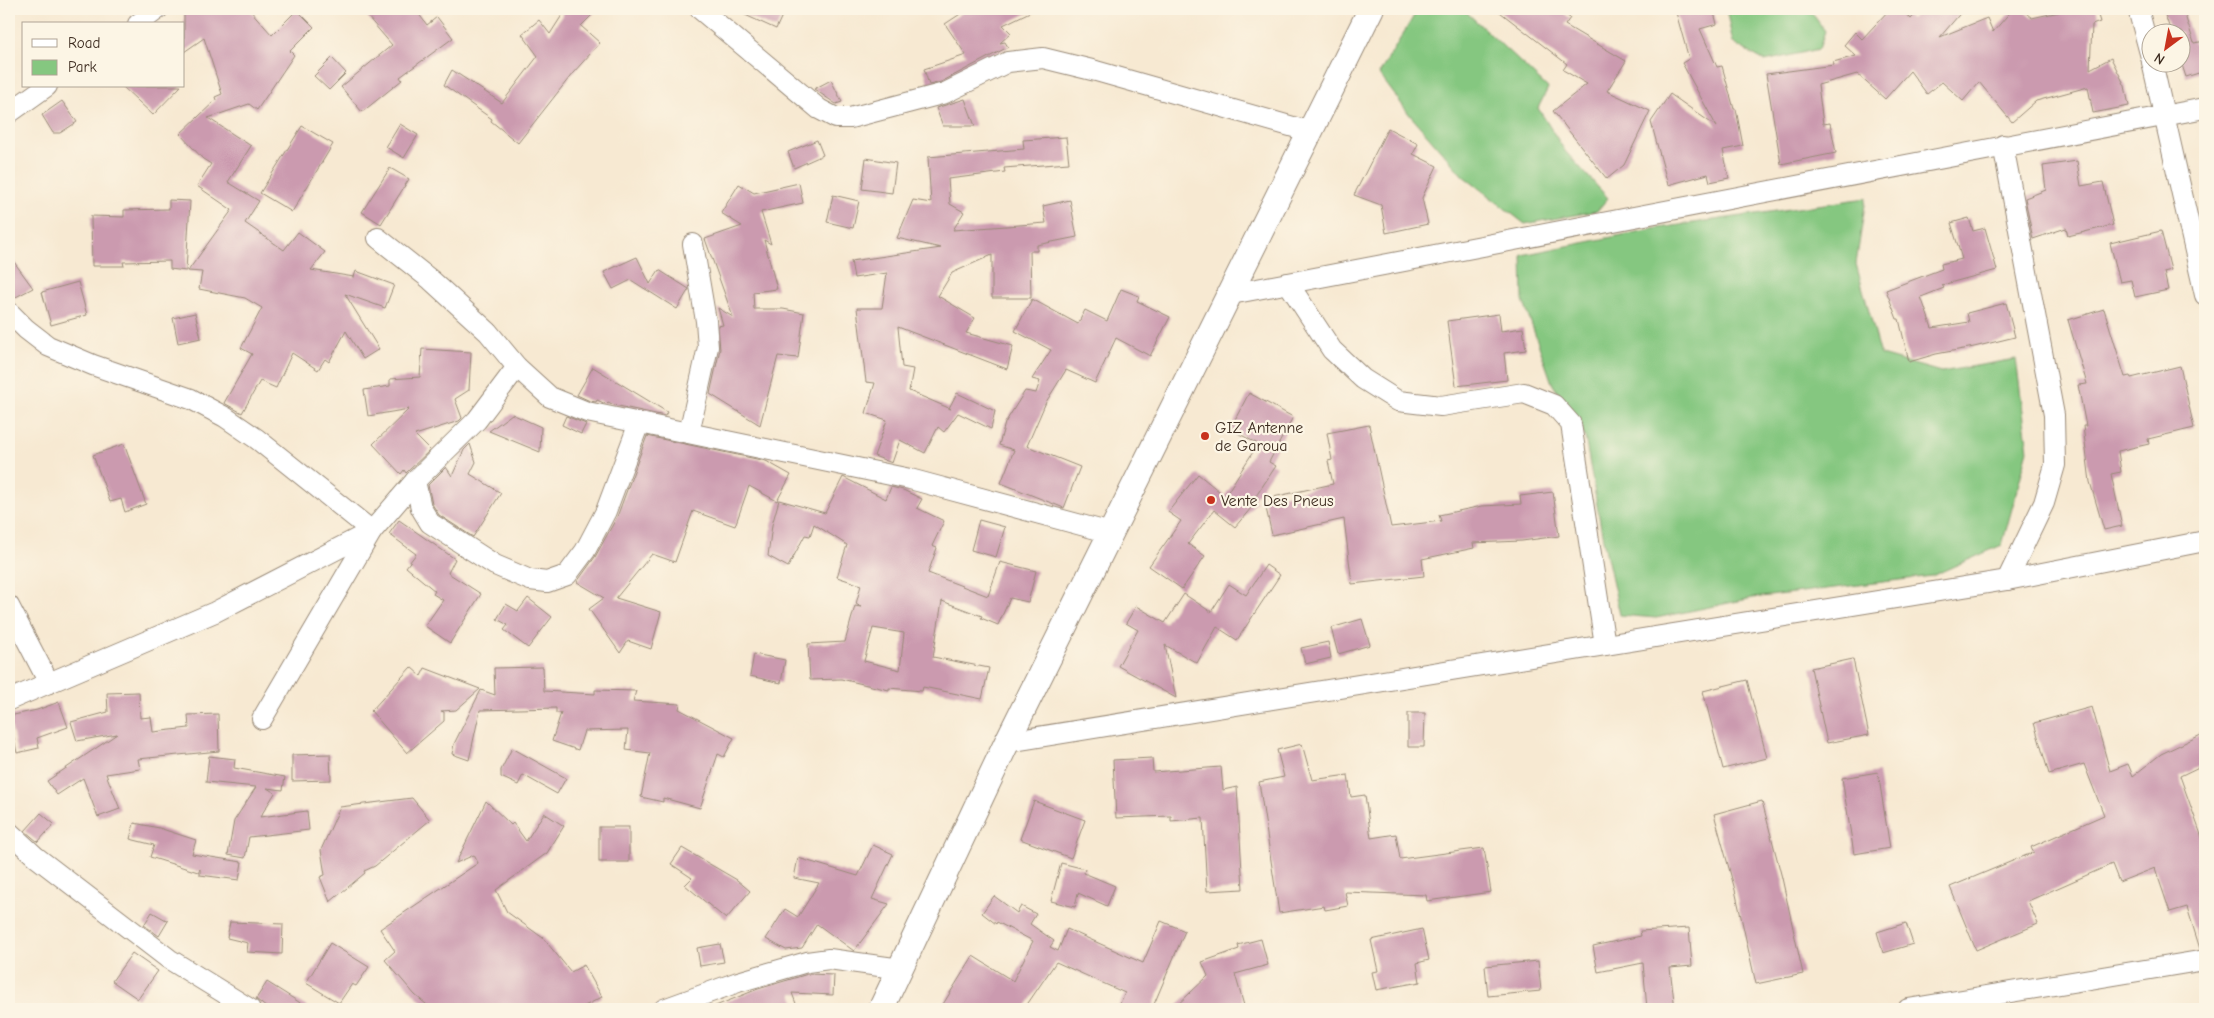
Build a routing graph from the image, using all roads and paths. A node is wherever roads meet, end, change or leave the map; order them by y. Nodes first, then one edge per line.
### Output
1 (158, 9) edge
2 (700, 9) edge
3 (1371, 9) edge
4 (2138, 9) edge
5 (141, 22) edge
6 (2142, 24) edge
7 (2154, 72) edge
8 (44, 88) edge
9 (2205, 108) edge
10 (9, 113) edge
11 (2165, 114) junction
12 (1311, 132) junction
13 (2003, 145) junction
14 (378, 238) dead end
15 (693, 244) dead end
16 (1288, 283) junction
17 (1231, 294) junction
18 (2205, 295) edge
19 (9, 312) edge
20 (517, 367) junction
21 (639, 423) junction
22 (689, 433) junction
23 (415, 481) junction
24 (372, 531) junction
25 (1111, 533) junction
26 (2205, 541) edge
27 (2007, 580) junction
28 (9, 606) edge
29 (1606, 645) junction
30 (49, 683) junction
31 (9, 700) edge
32 (262, 719) dead end
33 (1007, 742) junction
34 (9, 832) edge
35 (2205, 960) edge
36 (901, 968) junction
37 (244, 1007) edge
38 (664, 1009) edge
39 (881, 1009) edge
40 (1908, 1009) edge

1 - 5 street
2 - 12 street
3 - 12 street
4 - 6 street
7 - 11 street
8 - 10 street
9 - 11 street
11 - 13 street
11 - 18 street
12 - 17 street
13 - 16 street
13 - 27 street
14 - 20 street
15 - 22 street
16 - 17 street
16 - 29 street
17 - 25 street
19 - 24 street
20 - 21 street
20 - 23 street
21 - 22 street
21 - 23 street
22 - 25 street
23 - 24 street
24 - 30 street
24 - 32 street
25 - 33 street
26 - 27 street
27 - 29 street
28 - 30 street
29 - 33 street
30 - 31 street
33 - 36 street
34 - 37 street
35 - 40 street
36 - 38 street
36 - 39 street

